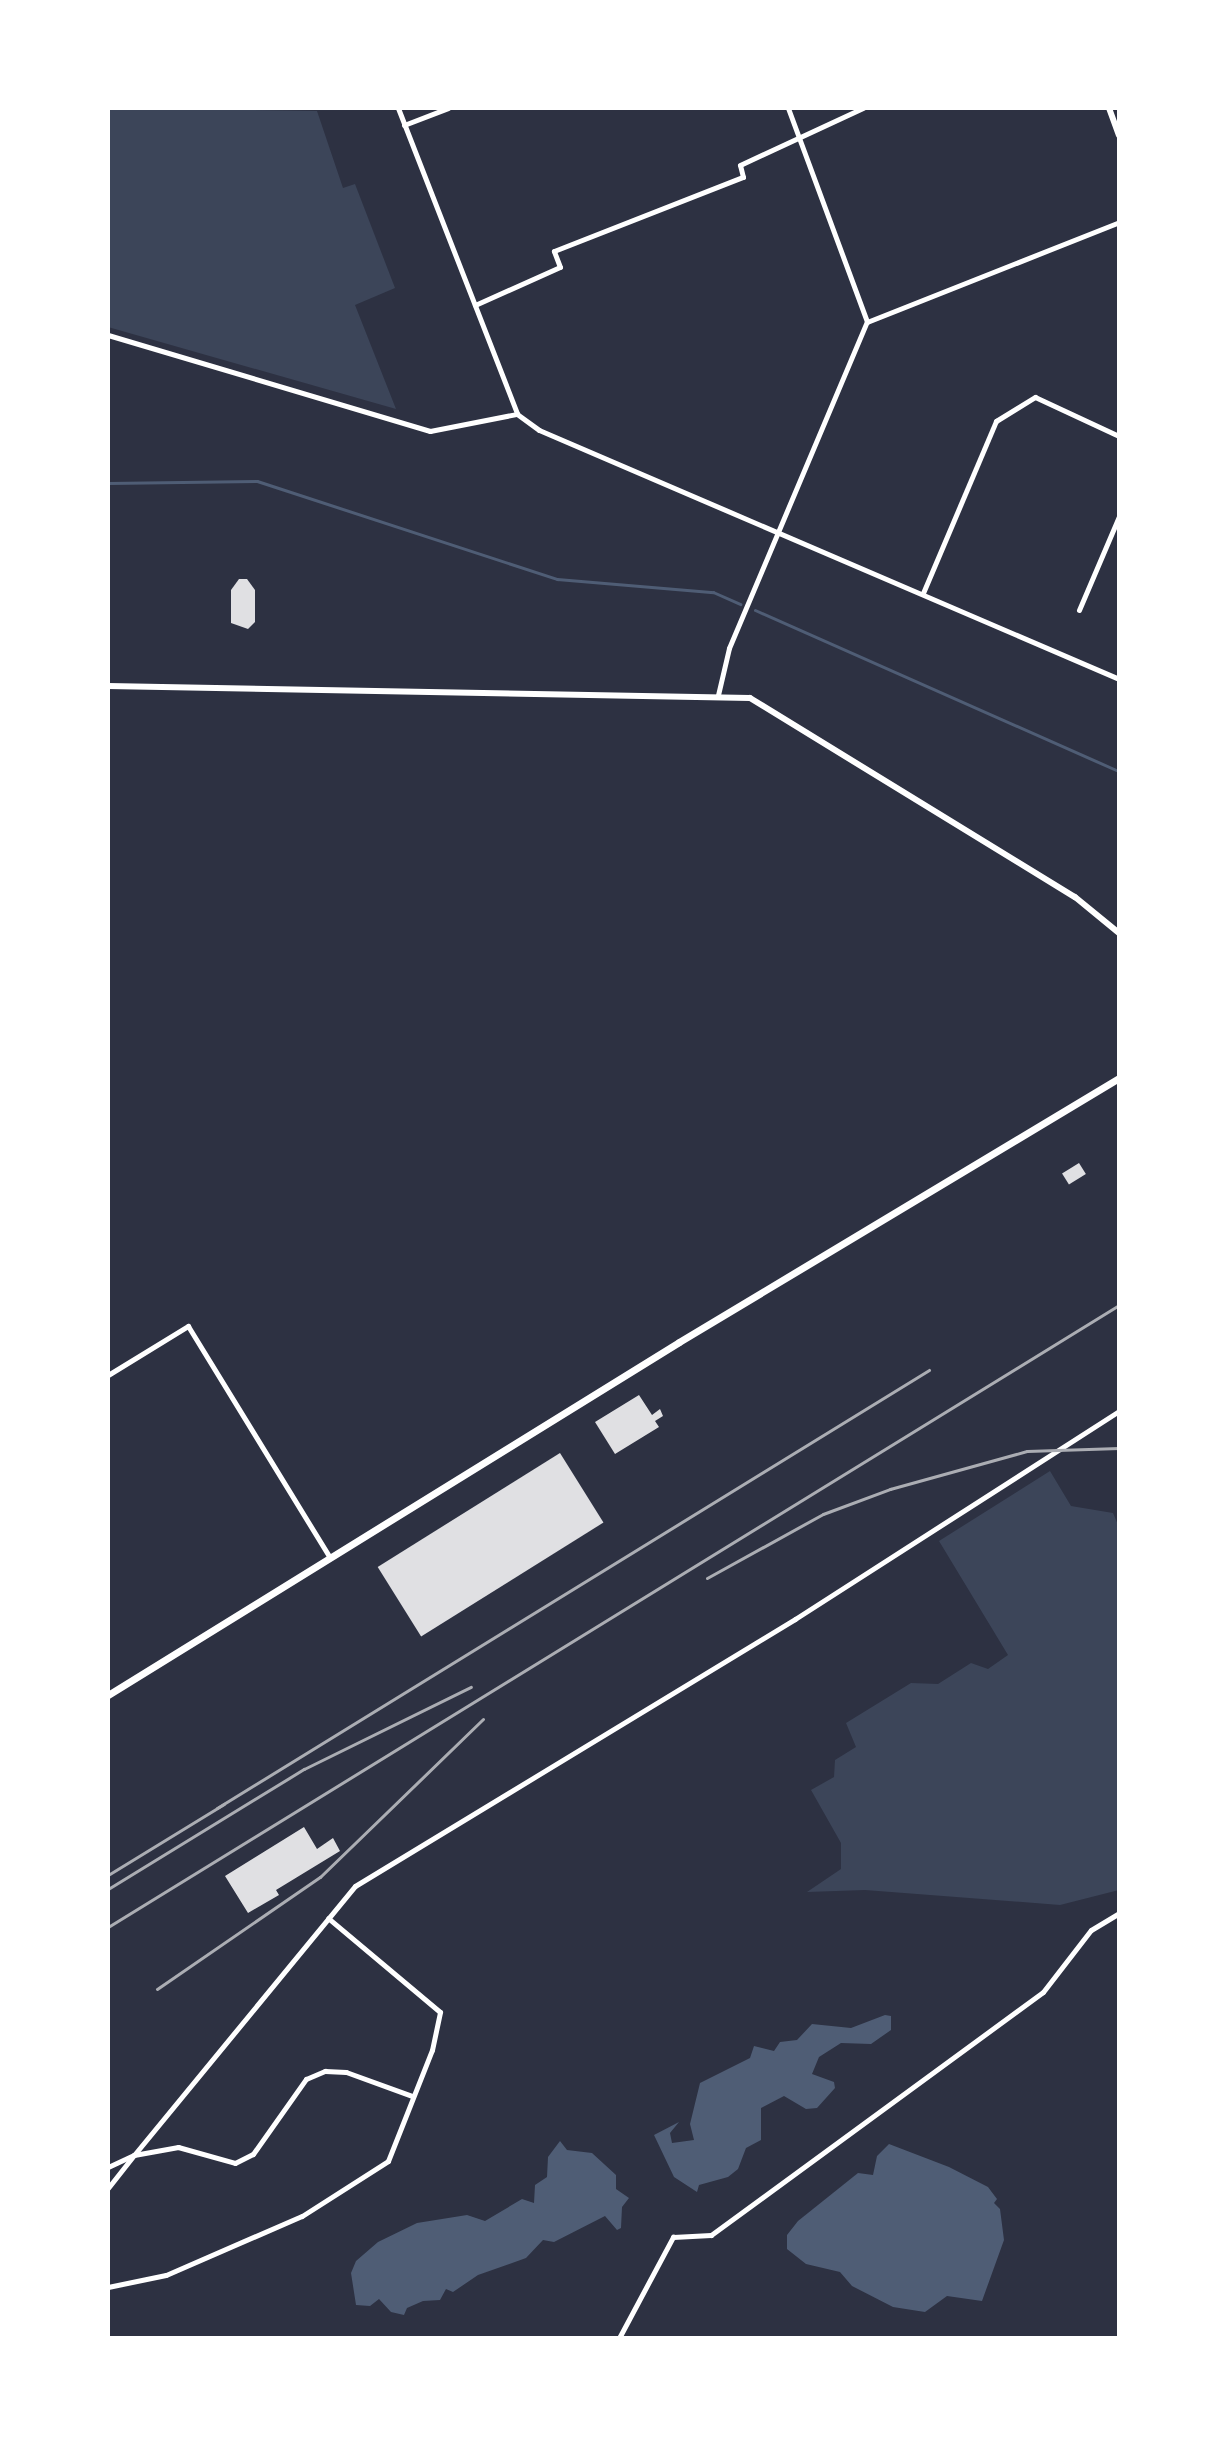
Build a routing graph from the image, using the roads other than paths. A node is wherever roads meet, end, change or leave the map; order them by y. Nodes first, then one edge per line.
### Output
1 (398, 108) edge
2 (448, 108) edge
3 (788, 108) edge
4 (863, 108) edge
5 (1109, 108) edge
6 (404, 125) junction
7 (798, 134) junction
8 (1119, 135) edge
9 (1119, 222) edge
10 (475, 305) junction
11 (867, 322) junction
12 (108, 335) edge
13 (517, 414) junction
14 (1119, 436) edge
15 (1119, 516) edge
16 (782, 533) junction
17 (923, 593) junction
18 (1079, 610) dead end
19 (1119, 679) edge
20 (108, 686) edge
21 (718, 695) junction
22 (1119, 933) edge
23 (1119, 1078) edge
24 (108, 1375) edge
25 (1119, 1411) edge
26 (330, 1558) junction
27 (108, 1695) edge
28 (1119, 1913) edge
29 (328, 1918) junction
30 (412, 2096) junction
31 (134, 2155) junction
32 (108, 2167) edge
33 (108, 2188) edge
34 (108, 2287) edge
35 (619, 2338) edge

1 - 6 street
2 - 6 street
3 - 7 street
4 - 7 street
5 - 8 street
6 - 10 street
7 - 10 street
7 - 11 street
9 - 11 street
10 - 13 street
11 - 16 street
12 - 13 street
13 - 16 street
14 - 17 street
15 - 18 street
16 - 17 street
16 - 21 street
17 - 19 street
20 - 21 street
21 - 22 street
23 - 26 main road
24 - 26 street
25 - 29 street
26 - 27 main road
28 - 35 street
29 - 30 street
29 - 31 street
30 - 31 street
30 - 34 street
31 - 32 street
31 - 33 street

